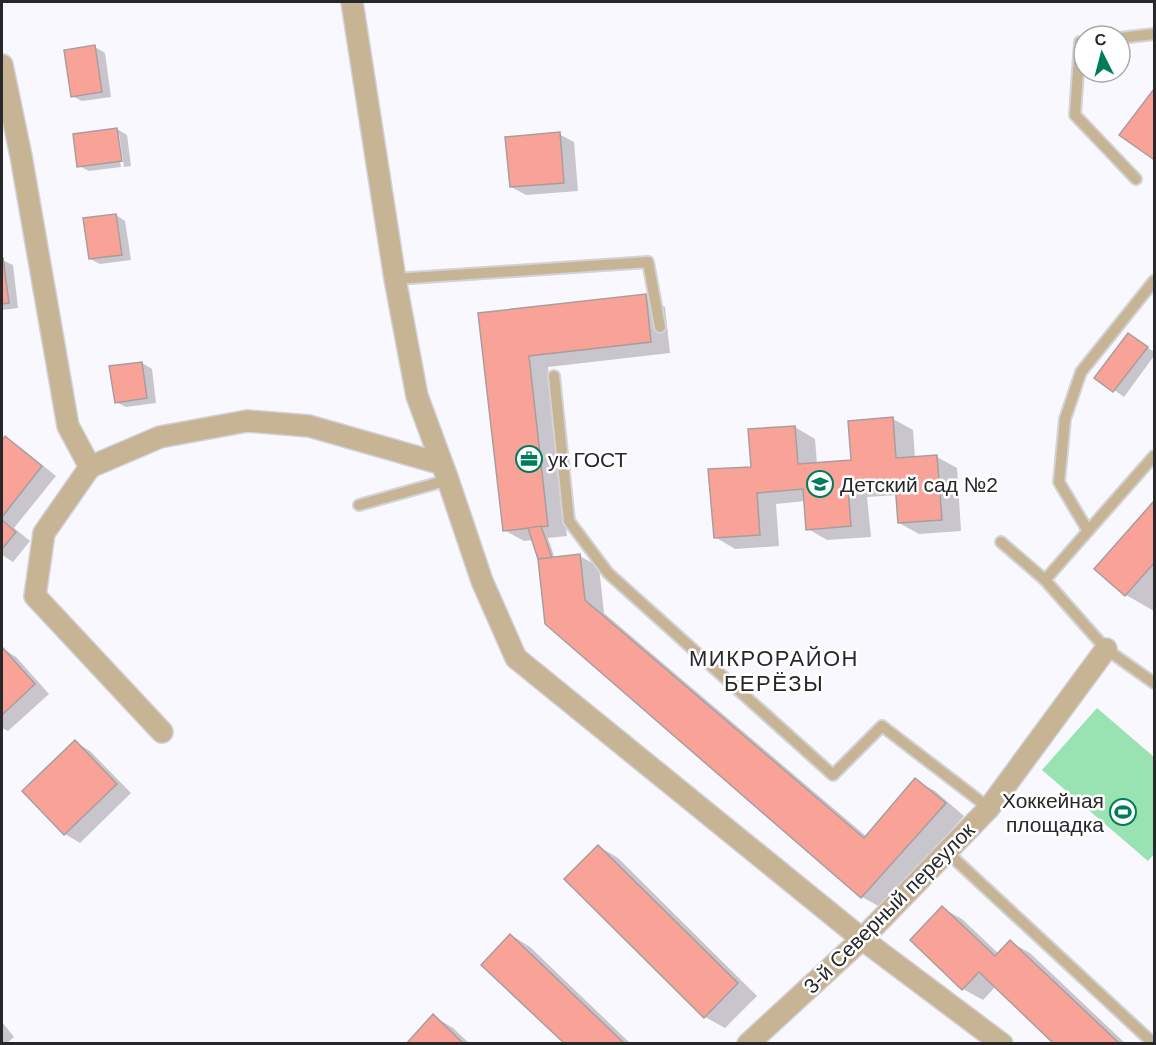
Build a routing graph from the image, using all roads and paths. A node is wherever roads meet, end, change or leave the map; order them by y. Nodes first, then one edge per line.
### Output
1 (352, 2) edge
2 (1155, 34) edge
3 (1132, 37) edge
4 (2, 65) edge
5 (1077, 84) edge
6 (1136, 180) dead end
7 (394, 279) junction
8 (1155, 281) edge
9 (660, 327) dead end
10 (554, 376) dead end
11 (1155, 456) edge
12 (90, 467) junction
13 (445, 472) junction
14 (359, 505) dead end
15 (1088, 531) junction
16 (1001, 542) dead end
17 (1046, 580) junction
18 (1106, 649) junction
19 (1155, 683) edge
20 (162, 732) dead end
21 (989, 808) junction
22 (947, 852) junction
23 (862, 939) junction
24 (748, 1044) edge
25 (1002, 1044) edge
26 (1154, 1044) edge

1 - 7 street
2 - 3 lane
4 - 12 street
5 - 6 lane
7 - 9 lane
7 - 13 street
8 - 15 lane
10 - 21 lane
11 - 15 lane
12 - 13 street
12 - 20 street
13 - 14 lane
13 - 23 street
15 - 17 lane
16 - 17 lane
17 - 18 lane
18 - 19 lane
18 - 21 street, 3-й Северный переулок
21 - 22 street, 3-й Северный переулок
22 - 23 street, 3-й Северный переулок
22 - 26 lane
23 - 24 street, 3-й Северный переулок
23 - 25 street

